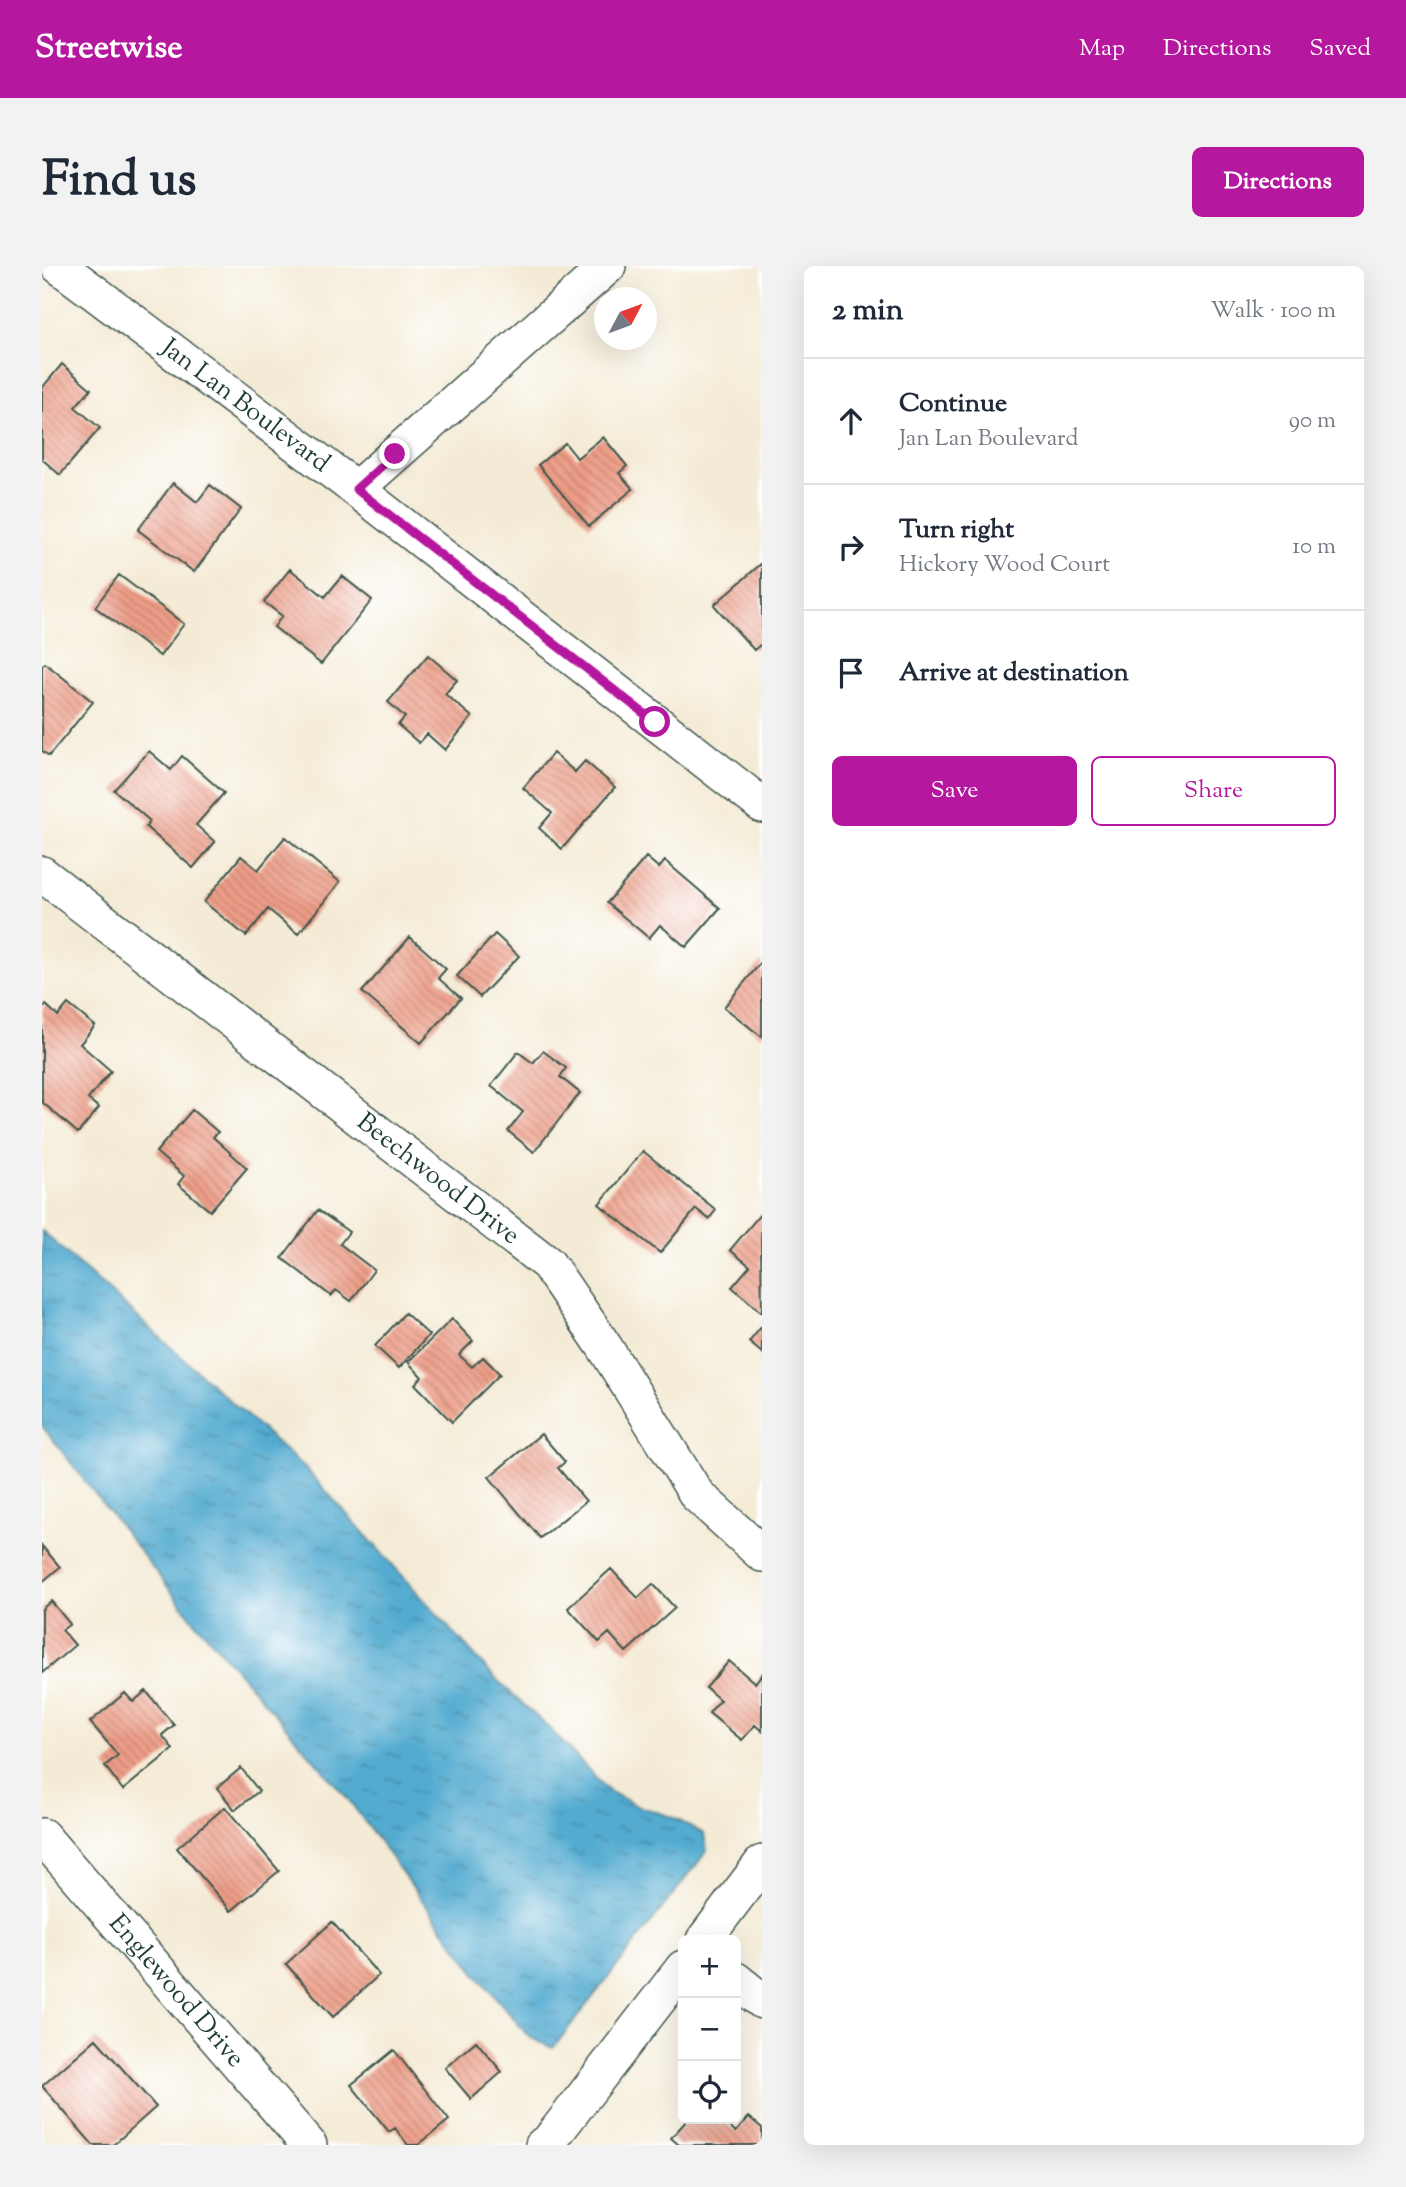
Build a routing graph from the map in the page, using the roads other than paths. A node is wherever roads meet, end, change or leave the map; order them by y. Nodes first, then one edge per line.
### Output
1 (60, 266) edge
2 (608, 266) edge
3 (356, 489) junction
4 (762, 805) edge
5 (42, 874) edge
6 (762, 1554) edge
7 (42, 1836) edge
8 (762, 1863) edge
9 (708, 1935) edge
10 (678, 1974) edge
11 (741, 1984) edge
12 (762, 2001) edge
13 (309, 2145) edge
14 (544, 2145) edge

1 - 3 street, Jan Lan Boulevard
2 - 3 street
3 - 4 street, Jan Lan Boulevard
5 - 6 street, Beechwood Drive
7 - 13 street, Englewood Drive
8 - 9 street
10 - 14 street
11 - 12 street

